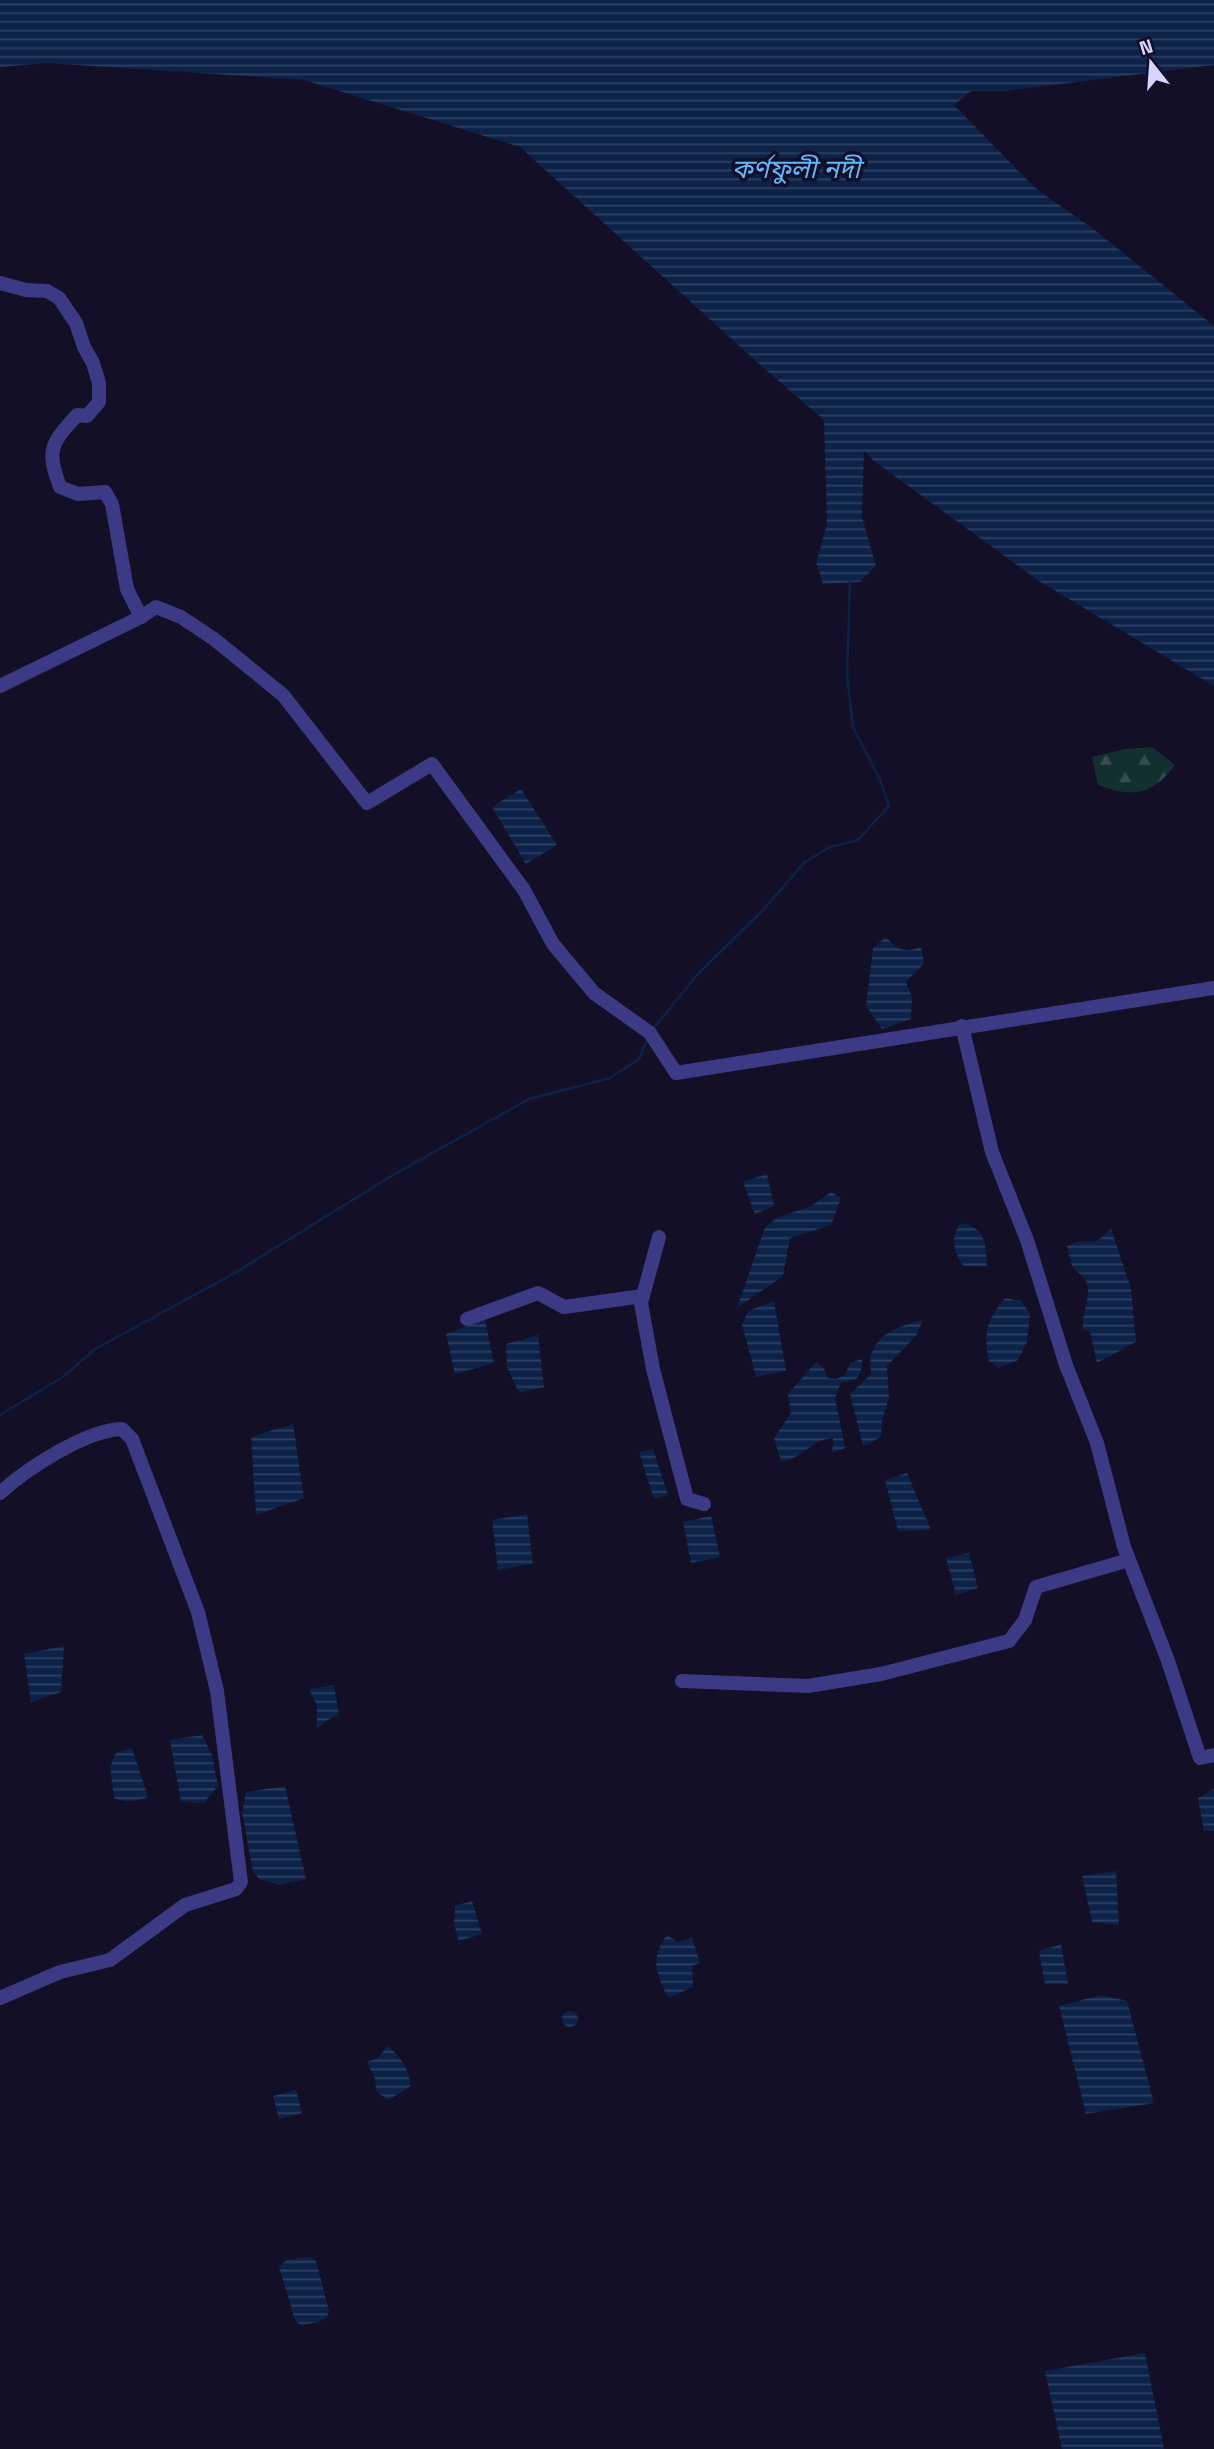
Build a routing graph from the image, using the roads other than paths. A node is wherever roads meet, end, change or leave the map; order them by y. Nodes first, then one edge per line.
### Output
1 (0, 284) edge
2 (141, 617) junction
3 (0, 686) edge
4 (1214, 988) edge
5 (962, 1026) junction
6 (659, 1237) dead end
7 (643, 1296) junction
8 (467, 1319) dead end
9 (0, 1493) edge
10 (704, 1504) dead end
11 (1129, 1560) junction
12 (682, 1681) dead end
13 (1214, 1755) edge
14 (0, 1998) edge

1 - 2 street
2 - 3 street
2 - 5 street
4 - 5 street
5 - 11 street
6 - 7 street
7 - 8 street
7 - 10 street
9 - 14 street
11 - 12 street
11 - 13 street

